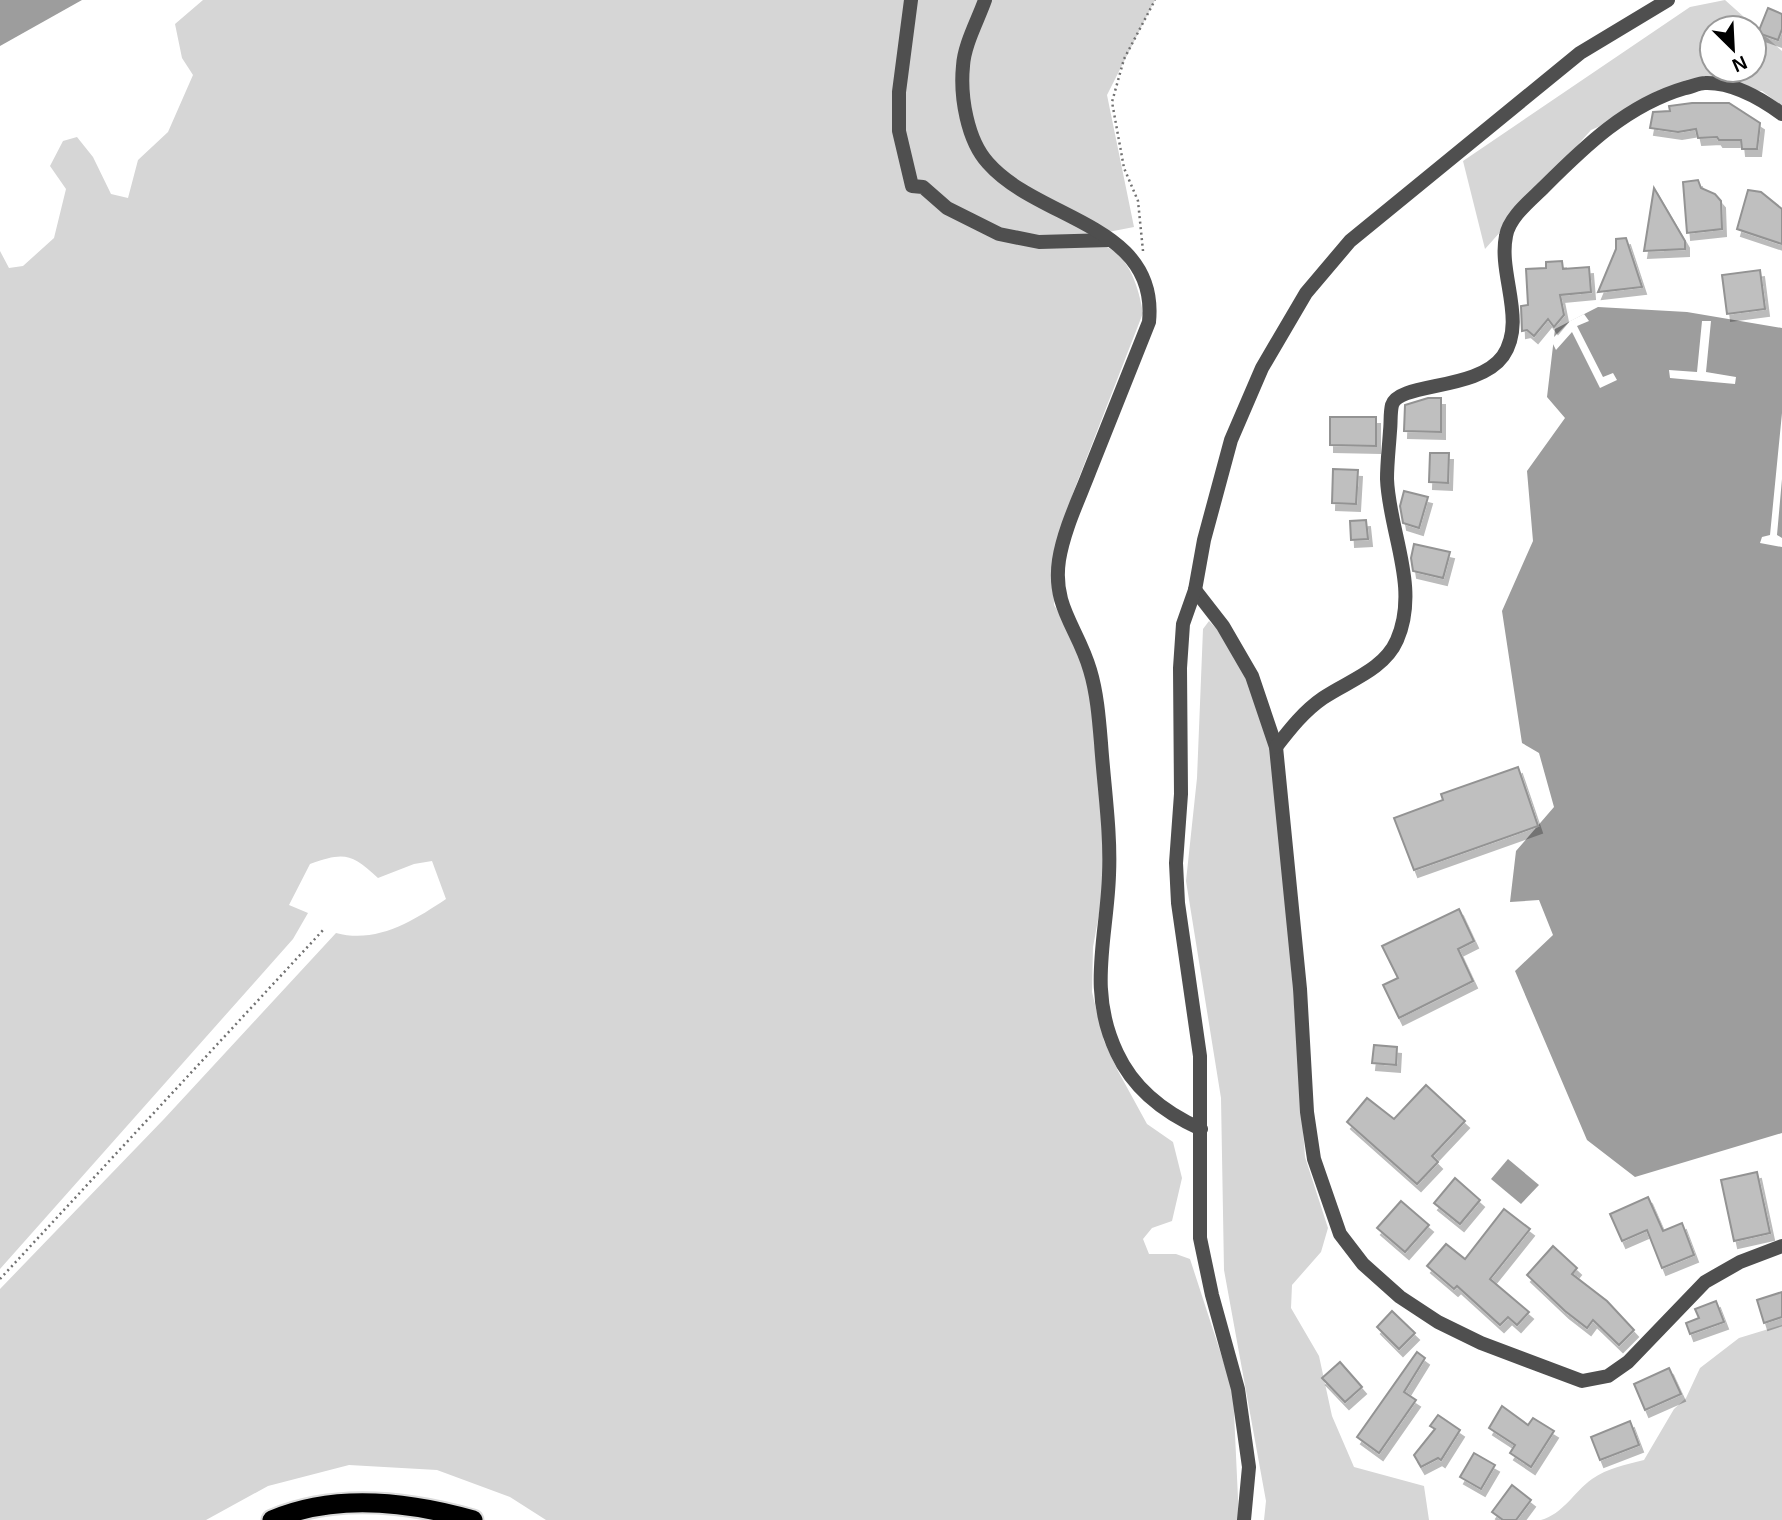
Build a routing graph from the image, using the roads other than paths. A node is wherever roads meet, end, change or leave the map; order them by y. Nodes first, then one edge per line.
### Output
1 (911, 0) edge
2 (985, 0) edge
3 (1668, 0) edge
4 (1782, 114) edge
5 (1111, 240) junction
6 (1195, 590) junction
7 (1276, 747) junction
8 (1201, 1129) junction
9 (1782, 1246) edge
10 (272, 1520) edge
11 (473, 1520) edge
12 (1244, 1520) edge

1 - 5 street
2 - 5 street
3 - 6 street
4 - 7 street
5 - 8 street
6 - 7 street
6 - 8 street
7 - 9 street
8 - 12 street
10 - 11 highway

